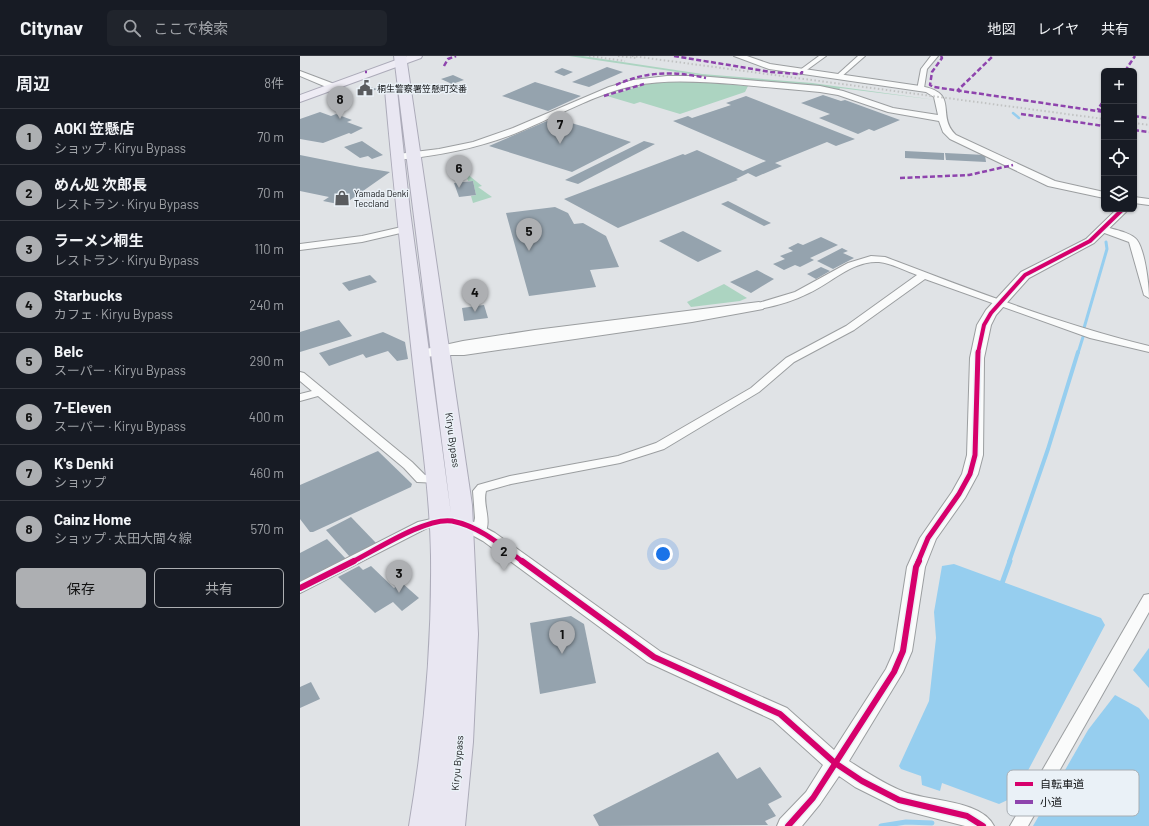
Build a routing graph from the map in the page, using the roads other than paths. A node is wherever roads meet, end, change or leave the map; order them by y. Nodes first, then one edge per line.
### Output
1 (738, 56) edge
2 (822, 56) edge
3 (862, 56) edge
4 (935, 56) edge
5 (399, 59) edge
6 (802, 71) junction
7 (300, 72) edge
8 (839, 76) junction
9 (334, 87) junction
10 (920, 88) junction
11 (300, 99) edge
12 (942, 119) junction
13 (405, 156) junction
14 (1101, 194) edge
15 (1137, 199) edge
16 (1149, 201) edge
17 (1120, 212) edge
18 (406, 229) junction
19 (1102, 229) junction
20 (300, 247) edge
21 (924, 274) junction
22 (1149, 295) edge
23 (999, 303) junction
24 (759, 306) joint
25 (1149, 349) edge
26 (431, 352) junction
27 (300, 375) edge
28 (320, 392) junction
29 (300, 398) edge
30 (436, 480) junction
31 (440, 521) junction
32 (471, 528) junction
33 (300, 588) edge
34 (1149, 599) edge
35 (835, 763) junction
36 (1051, 770) edge
37 (1025, 816) edge
38 (423, 826) edge
39 (451, 826) edge
40 (788, 826) edge
41 (983, 826) edge
42 (1019, 826) edge

1 - 6 street
2 - 6 street
3 - 8 street
4 - 10 street
5 - 9 main road
5 - 13 highway, Kiryu Bypass
6 - 8 street
7 - 9 street
8 - 10 street
9 - 11 main road
10 - 12 street
12 - 13 street
12 - 14 street
13 - 18 highway, Kiryu Bypass
13 - 26 highway, Kiryu Bypass
15 - 16 street
17 - 19 street
18 - 20 street
18 - 26 highway, Kiryu Bypass
19 - 22 street
19 - 23 street
21 - 23 street
21 - 24 street
21 - 32 street
23 - 25 street
23 - 35 street
24 - 26 street
26 - 30 highway, Kiryu Bypass
26 - 32 highway, Kiryu Bypass
27 - 28 street
28 - 29 street
28 - 30 street
30 - 31 highway, Kiryu Bypass
31 - 32 street
31 - 33 street
31 - 38 highway, Kiryu Bypass
32 - 35 street
32 - 39 highway, Kiryu Bypass
34 - 36 street
35 - 40 street
35 - 41 street
37 - 42 street

